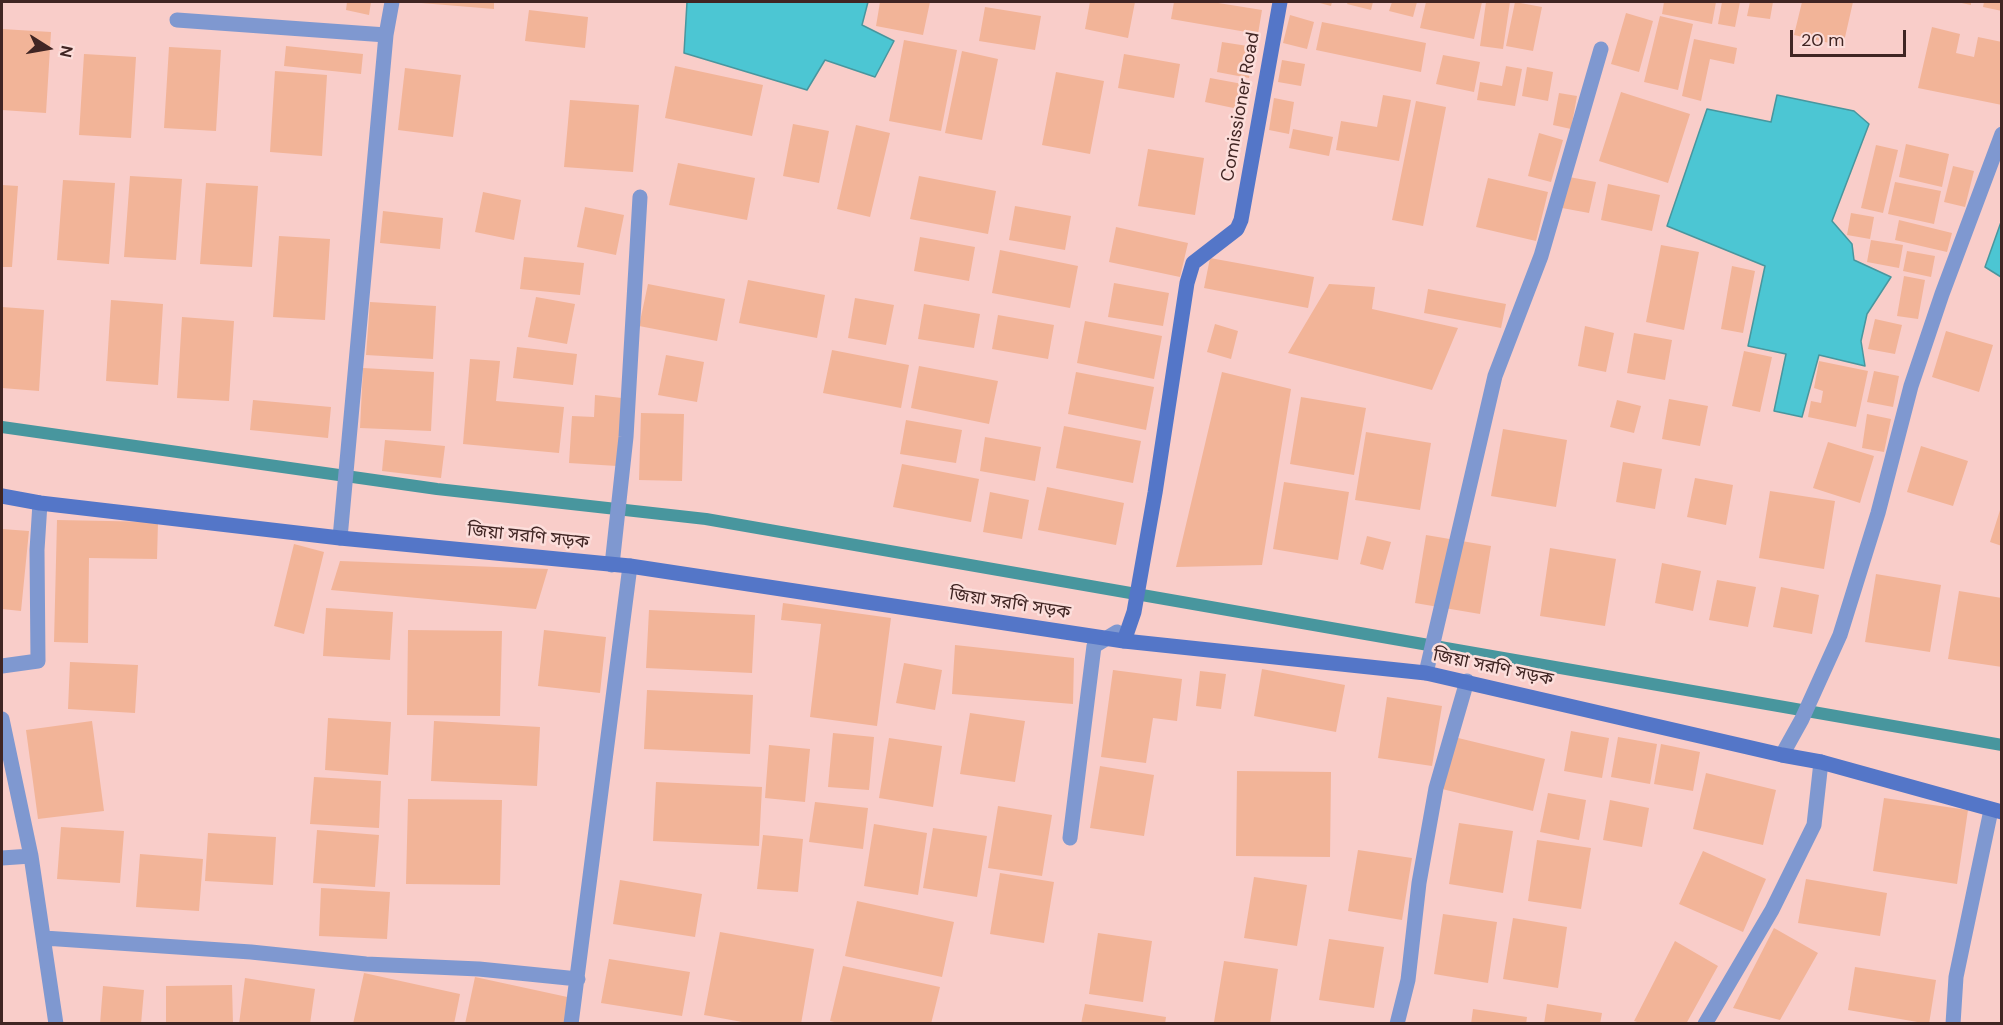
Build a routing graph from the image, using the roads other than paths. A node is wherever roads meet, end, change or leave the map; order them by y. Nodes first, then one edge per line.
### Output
1 (392, 2) edge
2 (1280, 2) edge
3 (177, 20) dead end
4 (386, 35) junction
5 (1601, 49) dead end
6 (2001, 134) edge
7 (640, 196) dead end
8 (2, 496) edge
9 (40, 502) junction
10 (340, 538) junction
11 (612, 565) junction
12 (630, 566) junction
13 (1108, 638) junction
14 (1124, 641) junction
15 (2, 666) edge
16 (1426, 673) junction
17 (1467, 681) junction
18 (2, 719) edge
19 (1782, 755) junction
20 (1821, 762) junction
21 (1996, 811) edge
22 (1070, 838) dead end
23 (31, 856) junction
24 (2, 858) edge
25 (44, 938) junction
26 (578, 979) junction
27 (56, 1023) edge
28 (571, 1023) edge
29 (1397, 1023) edge
30 (1705, 1023) edge
31 (1953, 1023) edge

1 - 4 street
2 - 14 main road, Comissioner Road
3 - 4 street
4 - 10 street
5 - 16 street
6 - 19 street
7 - 11 street
8 - 9 main road, জিয়া সরণি সড়ক
9 - 10 main road, জিয়া সরণি সড়ক
9 - 15 street
10 - 11 main road, জিয়া সরণি সড়ক
11 - 12 main road, জিয়া সরণি সড়ক
12 - 13 main road, জিয়া সরণি সড়ক
12 - 26 street
13 - 14 main road, জিয়া সরণি সড়ক
13 - 22 street
14 - 16 main road, জিয়া সরণি সড়ক
16 - 17 main road, জিয়া সরণি সড়ক
17 - 19 main road, জিয়া সরণি সড়ক
17 - 29 street
18 - 23 street
19 - 20 main road, জিয়া সরণি সড়ক
20 - 21 main road, জিয়া সরণি সড়ক
20 - 30 street
21 - 31 street
23 - 24 street
23 - 25 street
25 - 26 street
25 - 27 street
26 - 28 street

